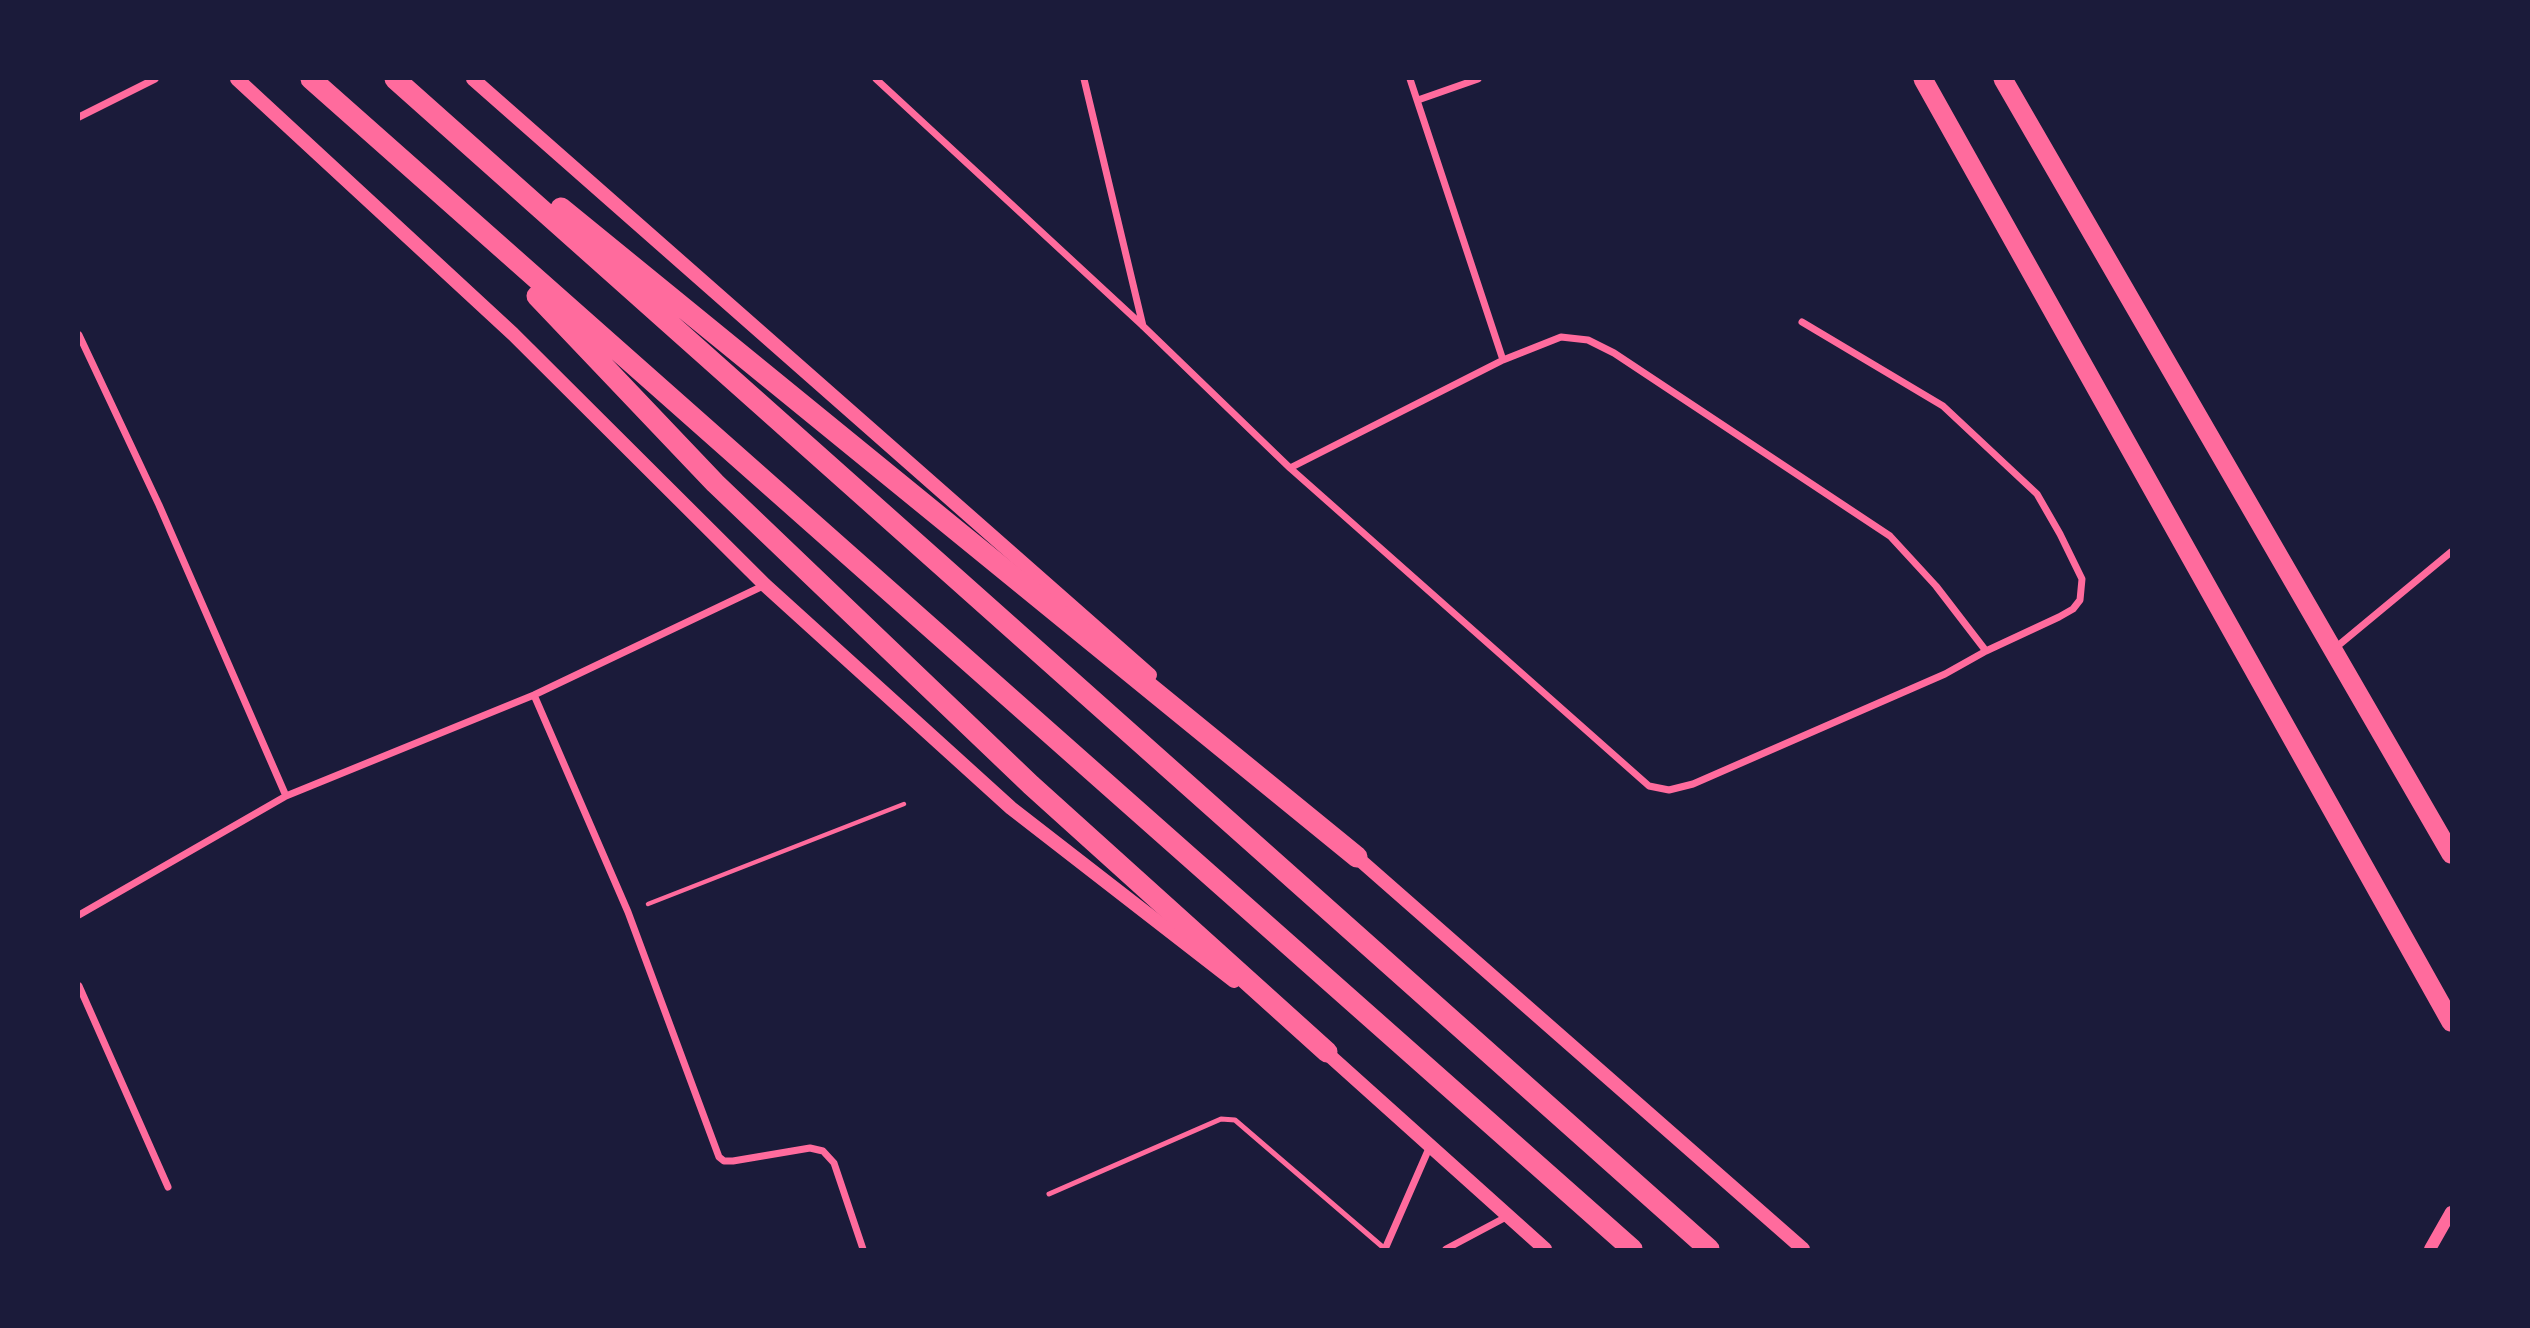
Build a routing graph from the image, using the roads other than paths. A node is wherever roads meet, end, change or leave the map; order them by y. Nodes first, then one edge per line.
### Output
1 (155, 79) edge
2 (237, 79) edge
3 (311, 79) edge
4 (395, 79) edge
5 (402, 79) edge
6 (473, 79) edge
7 (876, 79) edge
8 (1084, 79) edge
9 (1410, 79) edge
10 (1478, 79) edge
11 (1923, 79) edge
12 (2003, 79) edge
13 (1418, 100) junction
14 (79, 117) edge
15 (442, 195) junction
16 (1801, 321) dead end
17 (1143, 326) junction
18 (79, 335) edge
19 (1503, 360) junction
20 (1290, 468) junction
21 (2451, 552) edge
22 (765, 585) junction
23 (2333, 650) junction
24 (1986, 651) junction
25 (534, 695) junction
26 (286, 796) junction
27 (2451, 854) edge
28 (1357, 858) junction
29 (79, 915) edge
30 (79, 986) edge
31 (2451, 1022) edge
32 (1327, 1052) junction
33 (1430, 1146) junction
34 (168, 1187) dead end
35 (1049, 1194) dead end
36 (2451, 1212) edge
37 (1508, 1216) junction
38 (863, 1249) edge
39 (1385, 1249) edge
40 (1446, 1249) edge
41 (1545, 1249) edge
42 (1632, 1249) edge
43 (1709, 1249) edge
44 (1803, 1249) edge
45 (2430, 1249) edge

1 - 14 street
2 - 22 main road
3 - 15 highway
4 - 43 highway
5 - 28 highway
6 - 28 main road
7 - 17 street
8 - 17 street
9 - 13 street
10 - 13 street
11 - 31 highway
12 - 23 highway
13 - 19 street
15 - 32 highway
15 - 42 highway
16 - 24 street
17 - 20 street
18 - 26 street
19 - 20 street
19 - 24 street
20 - 24 street
21 - 23 street
22 - 25 street
22 - 32 main road
23 - 27 highway
25 - 26 street
25 - 38 street
26 - 29 street
28 - 44 main road
30 - 34 street
32 - 33 main road
33 - 37 main road
33 - 39 street
35 - 39 lane
36 - 45 street
37 - 40 street
37 - 41 main road

